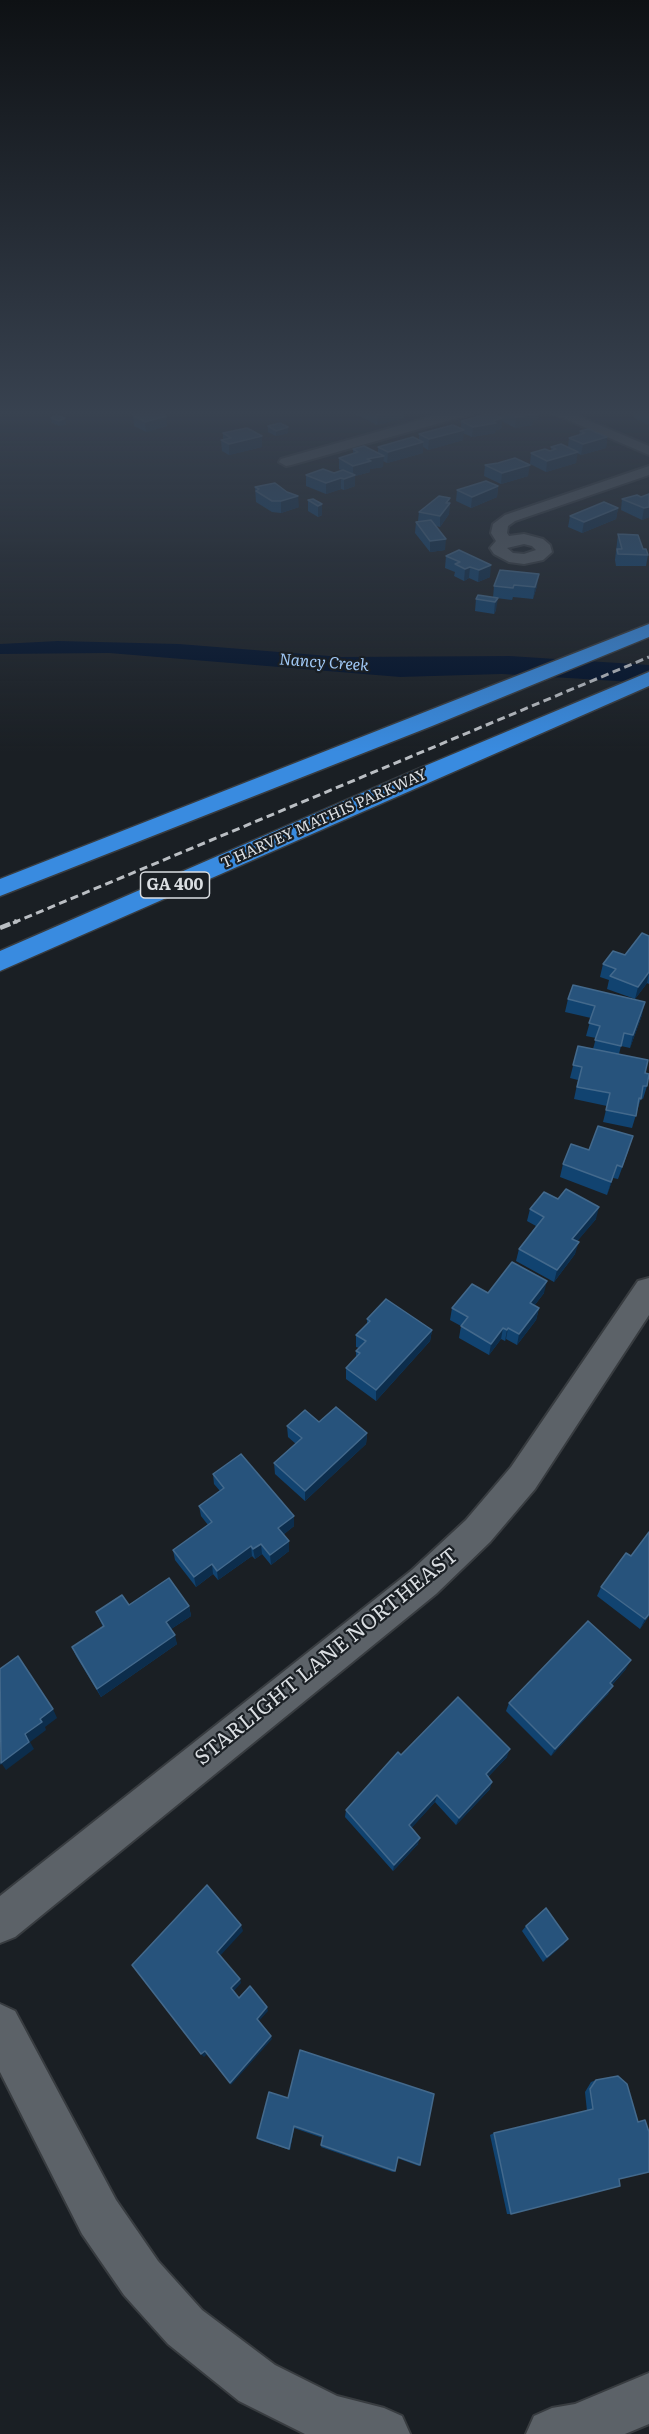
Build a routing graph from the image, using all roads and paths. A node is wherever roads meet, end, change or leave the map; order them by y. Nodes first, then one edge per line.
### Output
1 (501, 525) edge
2 (504, 542) dead end
3 (649, 630) edge
4 (649, 678) edge
5 (0, 888) edge
6 (0, 962) edge
7 (649, 1290) edge
8 (0, 1922) edge
9 (0, 2026) edge
10 (649, 2398) edge
11 (384, 2434) edge
12 (552, 2434) edge

1 - 2 street
3 - 5 highway
4 - 6 highway, T HARVEY MATHIS PARKWAY / GA 400
7 - 8 street, STARLIGHT LANE NORTHEAST
9 - 11 street
10 - 12 street

